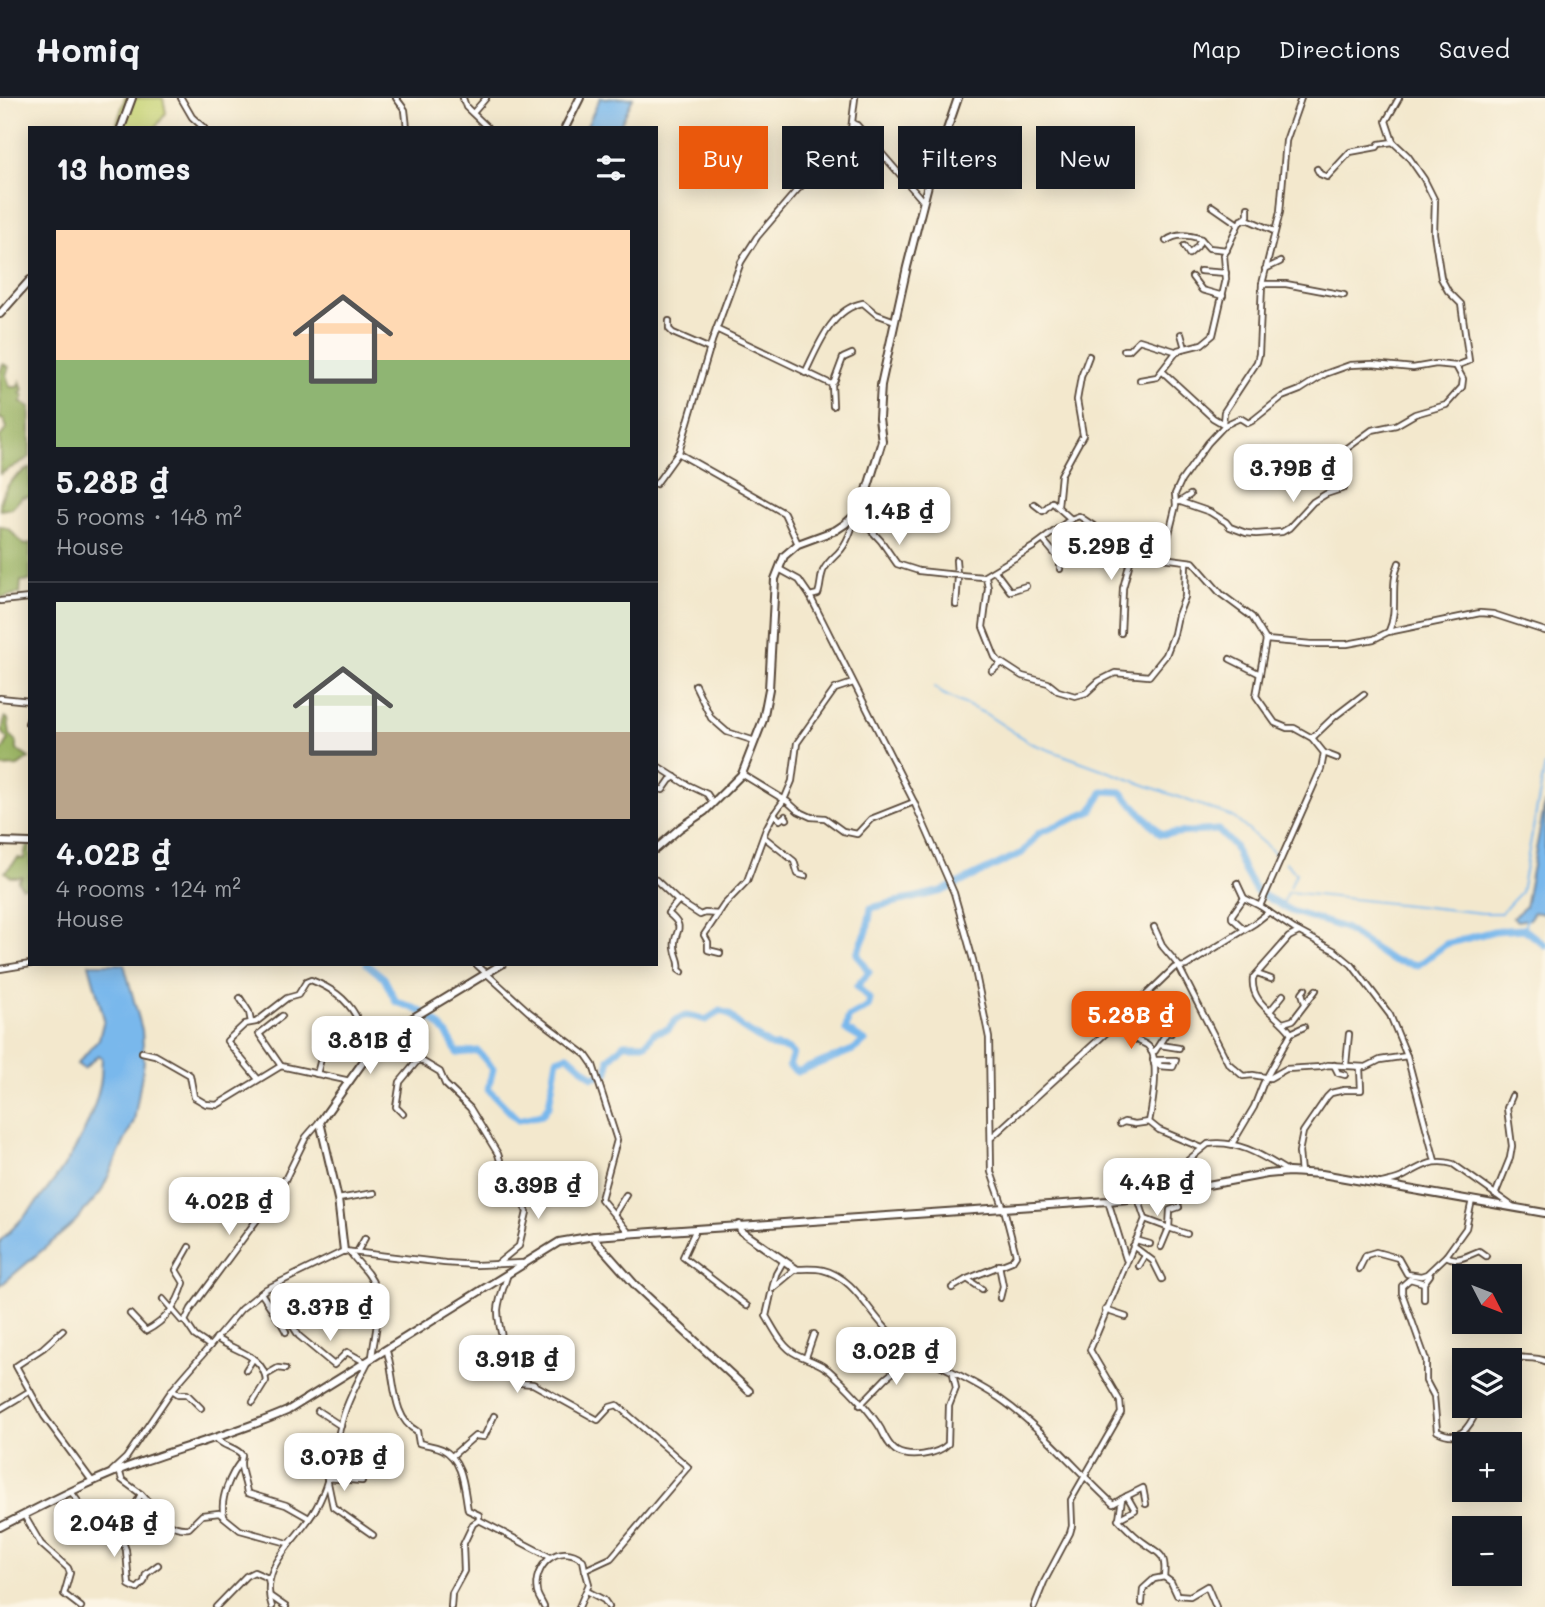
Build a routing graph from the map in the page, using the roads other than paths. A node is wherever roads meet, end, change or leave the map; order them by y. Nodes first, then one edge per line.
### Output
1 (132, 98) edge
2 (181, 98) edge
3 (396, 98) edge
4 (463, 98) edge
5 (486, 98) edge
6 (580, 98) edge
7 (855, 98) edge
8 (958, 98) edge
9 (1301, 98) edge
10 (1399, 98) edge
11 (473, 113) junction
12 (852, 123) junction
13 (122, 126) edge
14 (200, 126) edge
15 (407, 126) edge
16 (486, 126) edge
17 (566, 126) edge
18 (1393, 142) junction
19 (1317, 169) dead end
20 (924, 201) junction
21 (1212, 206) dead end
22 (1248, 208) dead end
23 (1239, 222) junction
24 (1274, 231) junction
25 (1201, 239) junction
26 (1166, 241) dead end
27 (1184, 246) dead end
28 (1227, 250) junction
29 (1280, 262) dead end
30 (1265, 269) junction
31 (1200, 271) dead end
32 (1226, 273) junction
33 (1192, 277) dead end
34 (28, 282) edge
35 (1262, 284) junction
36 (1344, 295) dead end
37 (1223, 296) junction
38 (0, 314) edge
39 (669, 321) dead end
40 (896, 321) junction
41 (716, 329) junction
42 (1181, 334) dead end
43 (1185, 348) junction
44 (710, 349) junction
45 (1124, 350) dead end
46 (1178, 352) junction
47 (852, 354) dead end
48 (1089, 356) dead end
49 (1456, 366) junction
50 (1163, 372) junction
51 (805, 373) junction
52 (1140, 380) dead end
53 (832, 384) junction
54 (833, 406) dead end
55 (1225, 425) junction
56 (678, 453) junction
57 (1323, 472) dead end
58 (658, 481) edge
59 (1344, 488) dead end
60 (1190, 495) dead end
61 (1044, 502) dead end
62 (1178, 502) junction
63 (1034, 504) dead end
64 (1058, 506) junction
65 (1044, 510) junction
66 (855, 515) junction
67 (1071, 519) junction
68 (1042, 540) junction
69 (798, 544) junction
70 (1132, 555) junction
71 (1163, 558) junction
72 (956, 560) dead end
73 (1186, 562) junction
74 (1399, 562) dead end
75 (778, 569) junction
76 (1060, 569) dead end
77 (995, 571) junction
78 (984, 577) junction
79 (1026, 586) dead end
80 (810, 596) junction
81 (28, 598) edge
82 (0, 601) edge
83 (956, 605) dead end
84 (1545, 631) edge
85 (1388, 632) junction
86 (1121, 633) dead end
87 (1266, 640) junction
88 (1230, 659) dead end
89 (1001, 664) junction
90 (992, 671) dead end
91 (1260, 674) junction
92 (853, 683) junction
93 (695, 685) dead end
94 (1364, 694) dead end
95 (0, 698) edge
96 (28, 701) edge
97 (1312, 737) junction
98 (755, 741) junction
99 (1324, 753) junction
100 (1337, 758) dead end
101 (658, 766) edge
102 (742, 774) junction
103 (675, 777) junction
104 (658, 789) edge
105 (784, 800) junction
106 (713, 803) junction
107 (914, 803) junction
108 (774, 814) junction
109 (787, 819) dead end
110 (764, 837) junction
111 (0, 842) edge
112 (28, 843) edge
113 (658, 847) edge
114 (805, 876) dead end
115 (658, 882) edge
116 (1237, 883) dead end
117 (1244, 898) junction
118 (678, 901) junction
119 (1260, 906) junction
120 (1269, 912) junction
121 (718, 914) junction
122 (1154, 927) dead end
123 (1244, 929) junction
124 (1299, 932) junction
125 (720, 954) dead end
126 (28, 964) edge
127 (478, 966) edge
128 (499, 966) edge
129 (1180, 967) junction
130 (0, 968) edge
131 (682, 972) dead end
132 (487, 973) junction
133 (1257, 974) junction
134 (1271, 979) dead end
135 (1305, 989) dead end
136 (1316, 990) dead end
137 (1283, 995) dead end
138 (240, 998) dead end
139 (1305, 1003) junction
140 (1270, 1011) junction
141 (282, 1016) dead end
142 (356, 1016) dead end
143 (251, 1022) junction
144 (1118, 1023) junction
145 (1283, 1023) junction
146 (1304, 1027) dead end
147 (1171, 1033) dead end
148 (1291, 1033) junction
149 (1349, 1034) dead end
150 (331, 1038) dead end
151 (383, 1038) junction
152 (1159, 1045) junction
153 (1179, 1048) dead end
154 (1151, 1051) junction
155 (142, 1052) dead end
156 (1407, 1056) junction
157 (419, 1059) junction
158 (1153, 1062) junction
159 (1346, 1064) junction
160 (1334, 1065) junction
161 (281, 1066) junction
162 (1360, 1068) junction
163 (317, 1074) junction
164 (1345, 1076) dead end
165 (1266, 1077) junction
166 (258, 1079) junction
167 (350, 1081) junction
168 (1512, 1096) dead end
169 (1326, 1097) junction
170 (1330, 1107) dead end
171 (403, 1114) dead end
172 (320, 1122) junction
173 (1149, 1122) junction
174 (1120, 1124) dead end
175 (991, 1138) junction
176 (1232, 1144) junction
177 (1202, 1148) junction
178 (1435, 1161) junction
179 (1289, 1172) junction
180 (1301, 1173) junction
181 (1378, 1184) junction
182 (374, 1193) dead end
183 (626, 1195) dead end
184 (1494, 1195) junction
185 (1150, 1196) junction
186 (1138, 1198) junction
187 (338, 1199) junction
188 (1472, 1200) junction
189 (1108, 1201) junction
190 (1179, 1207) dead end
191 (1004, 1209) junction
192 (1515, 1209) junction
193 (1545, 1213) edge
194 (614, 1214) junction
195 (1145, 1219) junction
196 (739, 1225) junction
197 (696, 1228) junction
198 (1169, 1228) junction
199 (630, 1234) junction
200 (1187, 1234) dead end
201 (594, 1236) junction
202 (365, 1238) dead end
203 (1136, 1240) junction
204 (1150, 1244) dead end
205 (189, 1247) dead end
206 (1133, 1247) junction
207 (1161, 1247) dead end
208 (347, 1251) junction
209 (357, 1252) junction
210 (1145, 1255) junction
211 (1446, 1256) junction
212 (1486, 1256) dead end
213 (784, 1260) junction
214 (1127, 1260) junction
215 (1439, 1261) junction
216 (523, 1263) junction
217 (497, 1264) junction
218 (999, 1265) junction
219 (1139, 1266) dead end
220 (796, 1269) junction
221 (1359, 1269) dead end
222 (509, 1272) junction
223 (967, 1279) junction
224 (1162, 1279) dead end
225 (1424, 1283) junction
226 (952, 1288) dead end
227 (982, 1289) dead end
228 (771, 1292) junction
229 (261, 1293) junction
230 (777, 1295) dead end
231 (1000, 1298) dead end
232 (163, 1299) dead end
233 (1424, 1299) dead end
234 (747, 1306) dead end
235 (172, 1310) junction
236 (1105, 1310) junction
237 (130, 1314) dead end
238 (1126, 1317) dead end
239 (185, 1321) junction
240 (63, 1330) dead end
241 (814, 1334) dead end
242 (216, 1338) junction
243 (209, 1346) junction
244 (386, 1349) junction
245 (917, 1353) junction
246 (806, 1357) junction
247 (1522, 1358) edge
248 (253, 1359) junction
249 (369, 1359) junction
250 (1545, 1361) edge
251 (285, 1369) dead end
252 (246, 1370) dead end
253 (953, 1373) junction
254 (266, 1375) junction
255 (172, 1390) junction
256 (30, 1391) junction
257 (749, 1391) dead end
258 (253, 1402) dead end
259 (860, 1405) junction
260 (201, 1408) dead end
261 (0, 1409) edge
262 (317, 1411) dead end
263 (494, 1416) dead end
264 (1473, 1418) edge
265 (341, 1426) junction
266 (216, 1438) junction
267 (452, 1456) junction
268 (241, 1461) junction
269 (120, 1470) junction
270 (106, 1476) junction
271 (327, 1478) junction
272 (1084, 1478) junction
273 (362, 1480) dead end
274 (93, 1482) junction
275 (72, 1493) junction
276 (141, 1494) junction
277 (1125, 1497) junction
278 (1146, 1504) dead end
279 (85, 1511) dead end
280 (24, 1515) junction
281 (225, 1517) junction
282 (309, 1518) junction
283 (1118, 1519) junction
284 (479, 1520) junction
285 (0, 1527) edge
286 (373, 1535) dead end
287 (288, 1543) junction
288 (550, 1557) junction
289 (158, 1564) dead end
290 (585, 1570) junction
291 (1164, 1577) junction
292 (269, 1583) junction
293 (587, 1591) junction
294 (269, 1595) junction
295 (1142, 1603) dead end
296 (81, 1607) edge
297 (216, 1607) edge
298 (272, 1607) edge
299 (286, 1607) edge
300 (452, 1607) edge
301 (544, 1607) edge
302 (579, 1607) edge
303 (609, 1607) edge
304 (1034, 1607) edge
305 (1216, 1607) edge

1 - 13 street
2 - 14 street
3 - 15 street
4 - 11 street
5 - 11 street
6 - 17 street
7 - 12 street
8 - 20 street
9 - 24 street
10 - 18 street
11 - 16 street
12 - 20 street
12 - 41 street
18 - 19 street
18 - 49 street
20 - 40 street
21 - 23 street
22 - 23 street
23 - 24 street
23 - 28 street
24 - 30 street
25 - 26 street
25 - 27 street
25 - 28 street
28 - 32 street
29 - 30 street
30 - 35 street
31 - 32 street
32 - 37 street
33 - 37 street
34 - 38 street
35 - 36 street
35 - 55 street
37 - 43 street
39 - 44 street
40 - 51 street
40 - 66 street
41 - 44 street
41 - 51 street
42 - 43 street
43 - 46 street
44 - 56 street
45 - 46 street
46 - 50 street
47 - 53 street
48 - 64 street
49 - 55 street
49 - 57 street
50 - 52 street
50 - 55 street
51 - 53 street
53 - 54 street
55 - 62 street
56 - 58 street
56 - 69 street
59 - 62 street
60 - 62 street
61 - 65 street
62 - 71 street
63 - 65 street
64 - 65 street
64 - 67 street
66 - 69 street
66 - 78 street, bridge
66 - 80 street
67 - 68 street
67 - 70 street
68 - 76 street
68 - 77 street
69 - 75 street
70 - 71 street
70 - 86 street
71 - 73 street
72 - 83 street
73 - 87 street
73 - 89 street
74 - 85 street
75 - 80 street
75 - 98 street
77 - 78 street
77 - 79 street
78 - 89 street
80 - 92 street
81 - 82 street
84 - 85 street
85 - 87 street
87 - 91 street
88 - 91 street
89 - 90 street
91 - 97 street
92 - 105 street
92 - 107 street
93 - 98 street
94 - 97 street
95 - 96 street
97 - 99 street
98 - 102 street
99 - 100 street
99 - 119 street
101 - 103 street
102 - 105 street
102 - 106 street
103 - 104 street
103 - 106 street
105 - 107 street
105 - 108 street
106 - 113 street
107 - 175 street
108 - 109 street
108 - 110 street
110 - 114 street
110 - 121 street
111 - 112 street
115 - 118 street
116 - 117 street
117 - 119 street
117 - 123 street
118 - 121 street
118 - 131 street
119 - 120 street
120 - 123 street
120 - 124 street
121 - 125 street
122 - 129 street
123 - 129 street
124 - 133 street
124 - 156 street
126 - 130 street
127 - 132 street
128 - 132 street
129 - 144 street
129 - 165 street
132 - 151 street
132 - 194 street
133 - 134 street
133 - 140 street
135 - 139 street
136 - 139 street
137 - 140 street
138 - 143 street
139 - 145 street
140 - 145 street
141 - 161 street
142 - 143 street
143 - 166 street
144 - 154 street
144 - 175 street
145 - 148 street
146 - 148 street
147 - 152 street
148 - 165 street
149 - 159 street
150 - 163 street
151 - 157 street
151 - 167 street
152 - 153 street
152 - 154 street
154 - 158 street
155 - 166 street
156 - 162 street
156 - 178 street
157 - 171 street
157 - 217 street
158 - 158 street
158 - 173 street
159 - 160 street
159 - 162 street
160 - 164 street
160 - 165 street
161 - 163 street
161 - 166 street
162 - 169 street
163 - 167 street
165 - 176 street
167 - 172 street
168 - 184 street
169 - 170 street
169 - 180 street
172 - 187 street
172 - 239 street
173 - 174 street
173 - 177 street
175 - 191 street
176 - 177 street
176 - 179 street
177 - 185 street
178 - 181 street
178 - 184 street
179 - 180 street
179 - 185 street
180 - 181 street
181 - 188 street
182 - 187 street
183 - 194 street
184 - 192 street
185 - 186 street
186 - 189 street
186 - 195 street
187 - 208 street
188 - 192 street
188 - 211 street
189 - 191 street
189 - 214 street
190 - 198 street
191 - 196 street
191 - 218 street
192 - 193 street
194 - 199 street
195 - 198 street
195 - 203 street
196 - 197 street
196 - 213 street
197 - 199 street
197 - 234 street
198 - 200 street
198 - 207 street
199 - 201 street
201 - 216 street
201 - 257 street
202 - 209 street
203 - 204 street
203 - 206 street
205 - 235 street
206 - 210 street
206 - 214 street
208 - 209 street
208 - 229 street
208 - 249 street
209 - 217 street
210 - 219 street
210 - 224 street
211 - 212 street
211 - 215 street
213 - 220 street
213 - 228 street
214 - 236 street
215 - 221 street
215 - 225 street
216 - 217 street
216 - 222 street
218 - 223 street
218 - 231 street
220 - 228 street
220 - 245 street
222 - 244 street
222 - 290 street
223 - 226 street
223 - 227 street
225 - 233 street
225 - 264 street
228 - 230 street
228 - 246 street
229 - 242 street
229 - 249 street
232 - 235 street
235 - 237 street
235 - 239 street
236 - 238 street
236 - 272 street
239 - 243 street
240 - 256 street
241 - 246 street
242 - 243 street
242 - 248 street
243 - 255 street
244 - 249 street
244 - 267 street
245 - 253 street
245 - 259 street
246 - 259 street
247 - 250 street
248 - 252 street
248 - 254 street
249 - 265 street
249 - 266 street
251 - 254 street
253 - 259 street
253 - 272 street
254 - 258 street
255 - 260 street
255 - 270 street
256 - 261 street
256 - 274 street
262 - 265 street
263 - 267 street
265 - 271 street
266 - 268 street
266 - 269 street
267 - 284 street
268 - 281 street
268 - 282 street
269 - 270 street
269 - 276 street
270 - 274 street
271 - 273 street
271 - 282 street
271 - 286 street
272 - 277 street
272 - 304 street
274 - 275 street
275 - 279 street
275 - 280 street
276 - 281 street
276 - 289 street
277 - 278 street
277 - 283 street
277 - 283 street
280 - 285 street
280 - 296 street
281 - 287 street
282 - 287 street
283 - 291 street
284 - 288 street
284 - 300 street
287 - 292 street
288 - 290 street
288 - 301 street
290 - 293 street
291 - 295 street
291 - 305 street
292 - 294 street
292 - 297 street
293 - 302 street
293 - 303 street
294 - 298 street
294 - 299 street

